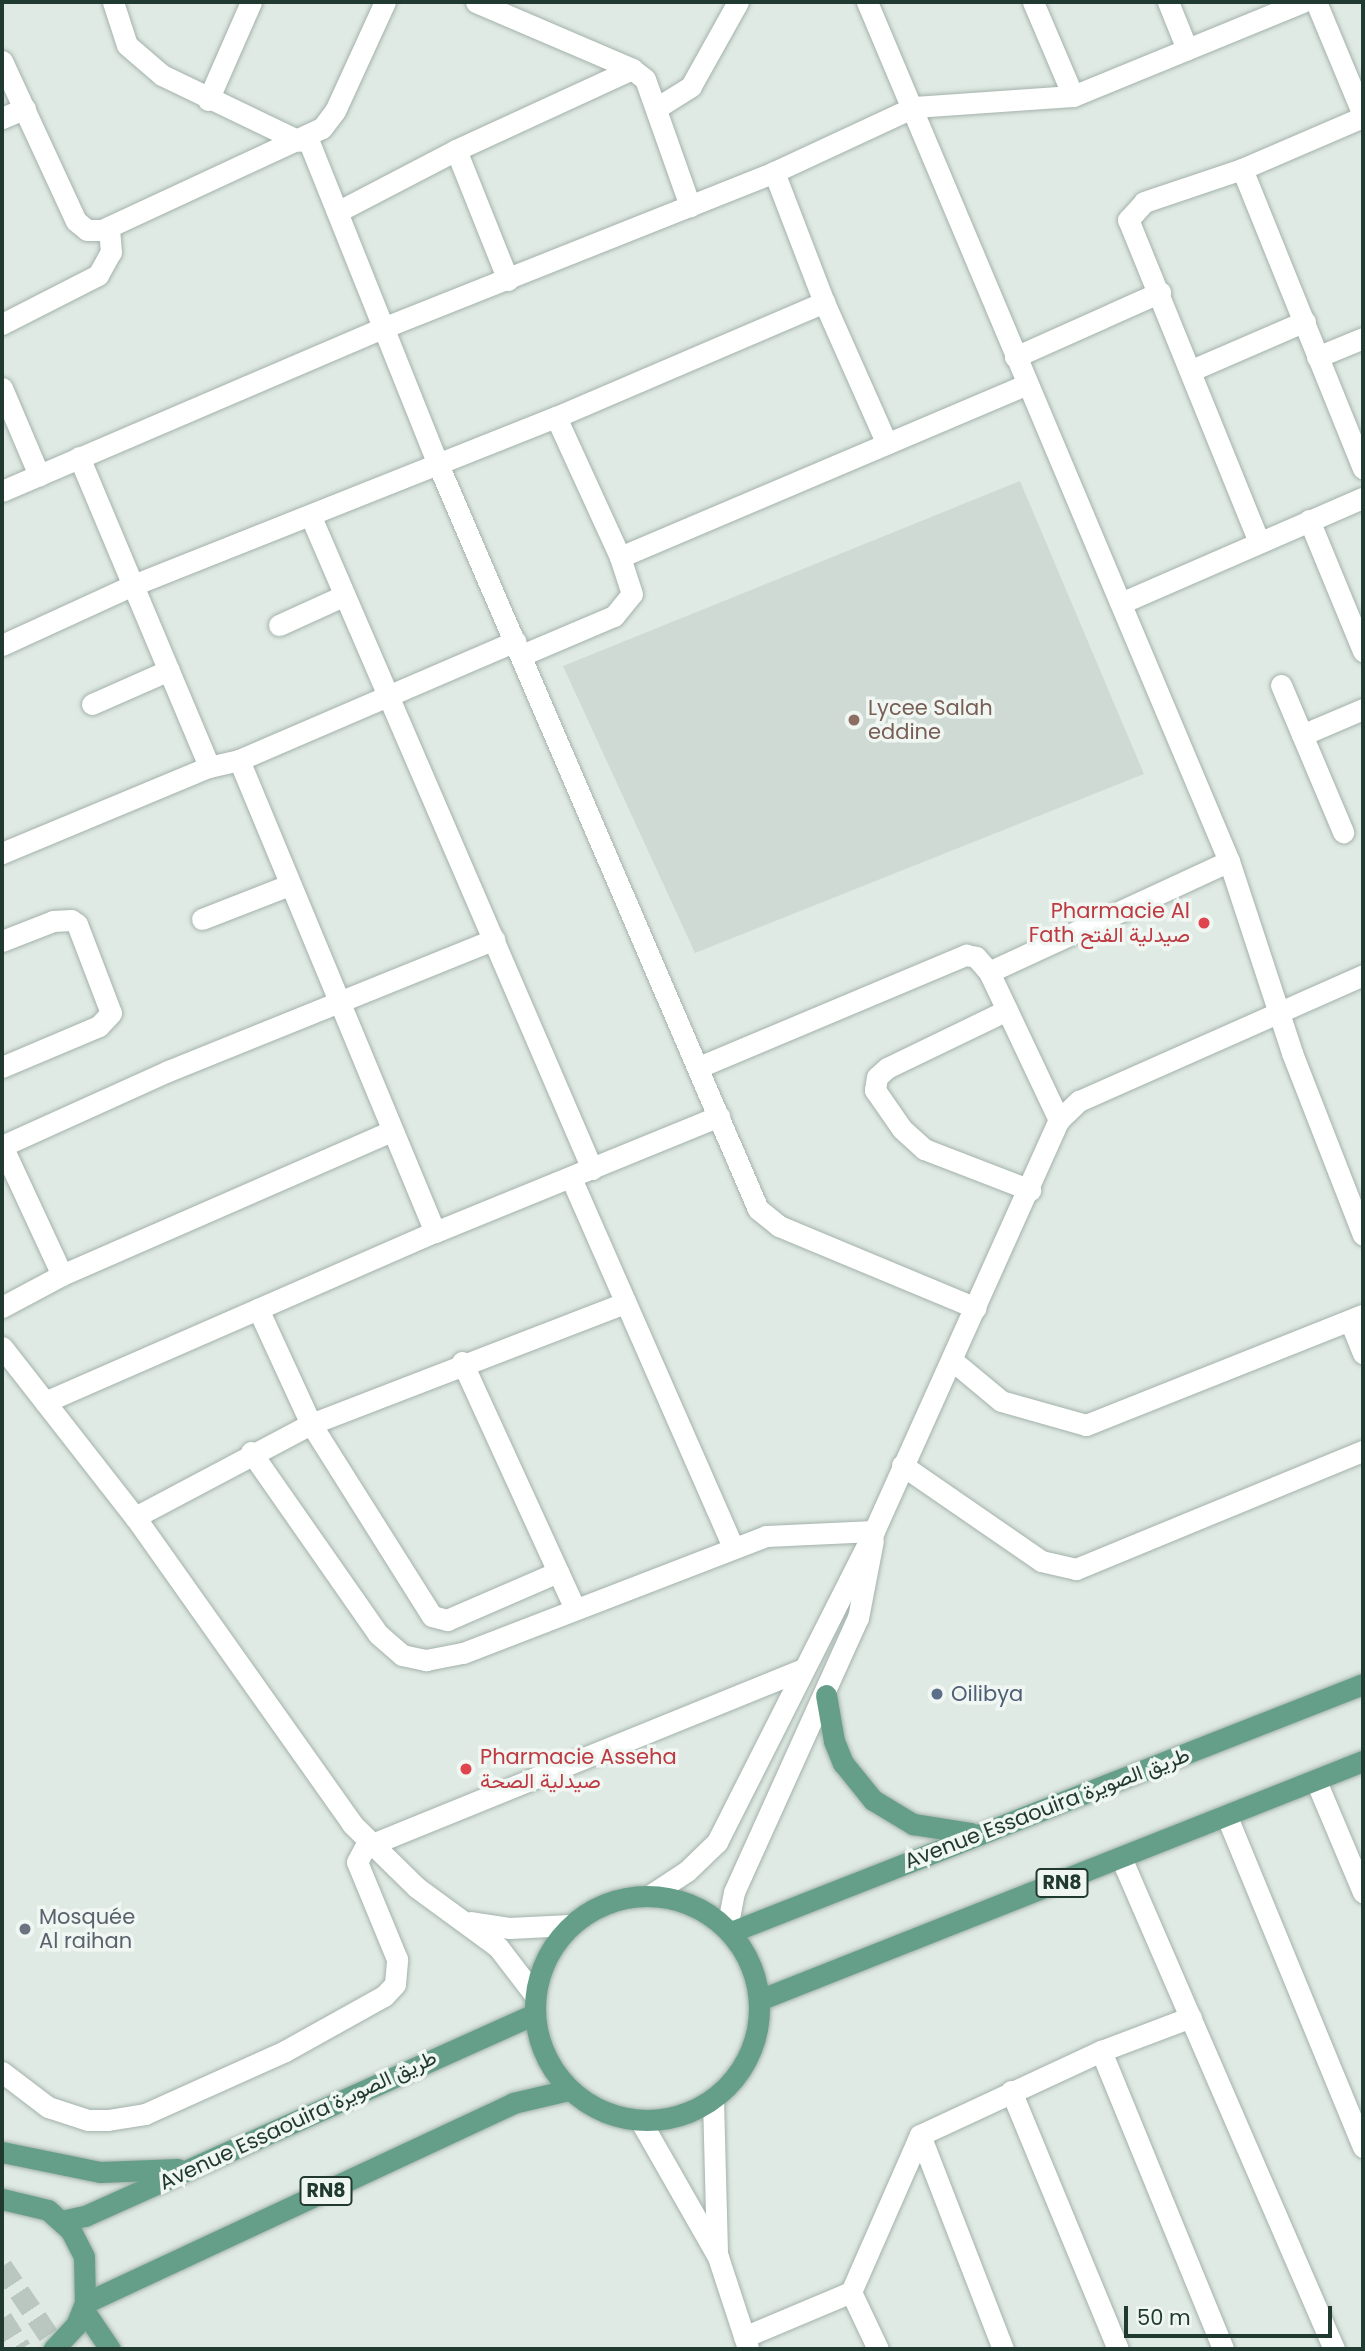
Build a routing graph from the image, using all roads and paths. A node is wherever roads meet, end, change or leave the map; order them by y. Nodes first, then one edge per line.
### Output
1 (113, 2) edge
2 (251, 2) edge
3 (385, 2) edge
4 (476, 2) edge
5 (738, 2) edge
6 (867, 2) edge
7 (1032, 2) edge
8 (1168, 2) edge
9 (1302, 2) edge
10 (1316, 2) edge
11 (1188, 49) junction
12 (2, 61) edge
13 (632, 69) junction
14 (1073, 96) junction
15 (208, 100) junction
16 (658, 107) junction
17 (914, 107) junction
18 (25, 108) junction
19 (1363, 116) edge
20 (2, 118) edge
21 (303, 139) junction
22 (456, 150) junction
23 (1242, 169) junction
24 (774, 172) junction
25 (690, 206) junction
26 (337, 212) junction
27 (108, 227) junction
28 (508, 280) junction
29 (1160, 292) junction
30 (824, 302) junction
31 (1305, 321) junction
32 (2, 324) edge
33 (385, 327) junction
34 (1363, 338) edge
35 (1015, 357) junction
36 (1317, 357) junction
37 (1192, 370) junction
38 (1027, 384) junction
39 (2, 388) edge
40 (556, 417) junction
41 (887, 444) junction
42 (79, 457) junction
43 (437, 462) junction
44 (1363, 469) edge
45 (39, 475) junction
46 (2, 491) edge
47 (1363, 498) edge
48 (311, 517) junction
49 (1309, 520) junction
50 (1259, 542) junction
51 (620, 557) junction
52 (133, 585) junction
53 (345, 595) junction
54 (1121, 603) junction
55 (279, 625) dead end
56 (2, 645) edge
57 (518, 648) junction
58 (1363, 651) edge
59 (169, 670) junction
60 (1281, 685) dead end
61 (389, 695) junction
62 (92, 704) dead end
63 (1363, 709) edge
64 (1302, 735) junction
65 (239, 760) junction
66 (209, 767) junction
67 (1343, 832) dead end
68 (2, 853) edge
69 (1229, 861) junction
70 (289, 885) junction
71 (202, 919) dead end
72 (494, 939) junction
73 (2, 941) edge
74 (989, 972) junction
75 (1363, 975) edge
76 (338, 1004) junction
77 (1007, 1010) junction
78 (1278, 1013) junction
79 (2, 1067) edge
80 (699, 1067) junction
81 (719, 1116) junction
82 (1059, 1120) junction
83 (390, 1132) junction
84 (593, 1169) junction
85 (571, 1178) junction
86 (1030, 1190) junction
87 (435, 1232) junction
88 (1363, 1235) edge
89 (62, 1275) junction
90 (625, 1303) junction
91 (2, 1307) edge
92 (976, 1308) junction
93 (258, 1309) junction
94 (1356, 1318) edge
95 (2, 1347) edge
96 (1363, 1354) edge
97 (953, 1361) junction
98 (462, 1362) junction
99 (45, 1402) junction
100 (311, 1424) junction
101 (1363, 1451) edge
102 (251, 1452) junction
103 (902, 1465) junction
104 (135, 1517) junction
105 (874, 1531) junction
106 (733, 1547) junction
107 (558, 1572) junction
108 (574, 1607) junction
109 (803, 1669) junction
110 (1363, 1684) edge
111 (826, 1695) junction
112 (1363, 1761) edge
113 (1316, 1781) junction
114 (1227, 1817) junction
115 (984, 1833) junction
116 (370, 1844) junction
117 (1122, 1860) junction
118 (1363, 1892) edge
119 (649, 1896) junction
120 (468, 1922) junction
121 (570, 1925) junction
122 (729, 1930) junction
123 (759, 2000) junction
124 (534, 2004) junction
125 (1191, 2017) junction
126 (1101, 2051) junction
127 (2, 2072) edge
128 (569, 2090) junction
129 (1011, 2091) junction
130 (713, 2099) junction
131 (640, 2120) junction
132 (920, 2135) junction
133 (1363, 2147) edge
134 (2, 2152) edge
135 (200, 2165) junction
136 (7, 2195) edge
137 (61, 2221) junction
138 (718, 2256) junction
139 (851, 2292) junction
140 (84, 2306) junction
141 (746, 2343) edge
142 (54, 2349) edge
143 (110, 2349) edge
144 (878, 2349) edge
145 (1003, 2349) edge
146 (1118, 2349) edge
147 (1223, 2349) edge
148 (1334, 2349) edge

1 - 15 street
2 - 15 street
3 - 21 street
4 - 13 street
5 - 16 street
6 - 17 street
7 - 14 street
8 - 11 street
9 - 11 street
10 - 19 street
11 - 14 street
12 - 18 street
13 - 16 street
13 - 22 street
14 - 17 street
15 - 21 street
16 - 25 street
17 - 24 street
17 - 35 street
18 - 20 street
18 - 27 street
19 - 23 street
21 - 26 street
21 - 27 street
22 - 26 street
22 - 28 street
23 - 29 street
23 - 31 street
24 - 25 street
24 - 30 street
25 - 28 street
26 - 33 street
27 - 32 street
28 - 33 street
29 - 35 street
29 - 37 street
30 - 40 street
30 - 41 street
31 - 36 street
31 - 37 street
33 - 42 street
33 - 43 street
34 - 36 street
35 - 38 street
36 - 44 street
37 - 50 street
38 - 41 street
38 - 54 street
39 - 45 street
40 - 43 street
40 - 51 street
41 - 51 street
42 - 45 street
42 - 52 street
43 - 48 street
43 - 57 street
45 - 46 street
47 - 49 street
48 - 52 street
48 - 53 street
49 - 50 street
49 - 58 street
50 - 54 street
51 - 57 street
52 - 56 street
52 - 59 street
53 - 55 street
53 - 61 street
54 - 69 street
57 - 61 street
57 - 80 street
59 - 62 street
59 - 66 street
60 - 64 street
61 - 65 street
61 - 72 street
63 - 64 street
64 - 67 street
65 - 66 street
65 - 70 street
66 - 68 street
69 - 74 street
69 - 78 street
70 - 71 street
70 - 76 street
72 - 76 street
72 - 84 street
73 - 79 street
74 - 77 street
74 - 80 street
75 - 78 street
76 - 83 street
76 - 89 street
77 - 82 street
77 - 86 street
78 - 82 street
78 - 88 street
80 - 81 street
81 - 84 street
81 - 92 street
82 - 86 street
83 - 87 street
83 - 89 street
84 - 85 street
85 - 87 street
85 - 90 street
86 - 92 street
87 - 93 street
89 - 91 street
90 - 98 street
90 - 106 street
92 - 97 street
93 - 99 street
93 - 100 street
94 - 96 street
94 - 97 street
95 - 99 street
97 - 103 street
98 - 100 street
98 - 107 street
99 - 104 street
100 - 102 street
100 - 107 street
101 - 103 street
102 - 104 street
102 - 108 street
103 - 105 street
104 - 116 street
105 - 106 street
105 - 109 street
105 - 111 street
106 - 108 street
107 - 108 street
109 - 116 street
109 - 119 street
110 - 115 main road, Avenue Essaouira طريق الصويرة
111 - 115 main road
111 - 122 street
112 - 113 main road, RN8
113 - 114 main road, RN8
113 - 118 street
114 - 117 main road, RN8
114 - 133 street
115 - 122 main road, Avenue Essaouira طريق الصويرة
116 - 120 street
116 - 127 street
117 - 123 main road, RN8
117 - 125 street
119 - 121 main road
119 - 122 main road
120 - 121 street
120 - 124 street
121 - 124 main road
122 - 123 main road
123 - 130 main road
124 - 128 main road
124 - 135 main road, Avenue Essaouira طريق الصويرة
125 - 126 street
125 - 148 street
126 - 129 street
126 - 147 street
128 - 131 main road
128 - 140 main road, RN8
129 - 132 street
129 - 146 street
130 - 131 main road
130 - 138 street
131 - 138 street
132 - 139 street
132 - 145 street
134 - 135 main road
135 - 137 main road, Avenue Essaouira طريق الصويرة
136 - 137 main road
137 - 140 main road
138 - 141 street
139 - 141 street
139 - 144 street
140 - 142 main road
140 - 143 main road

